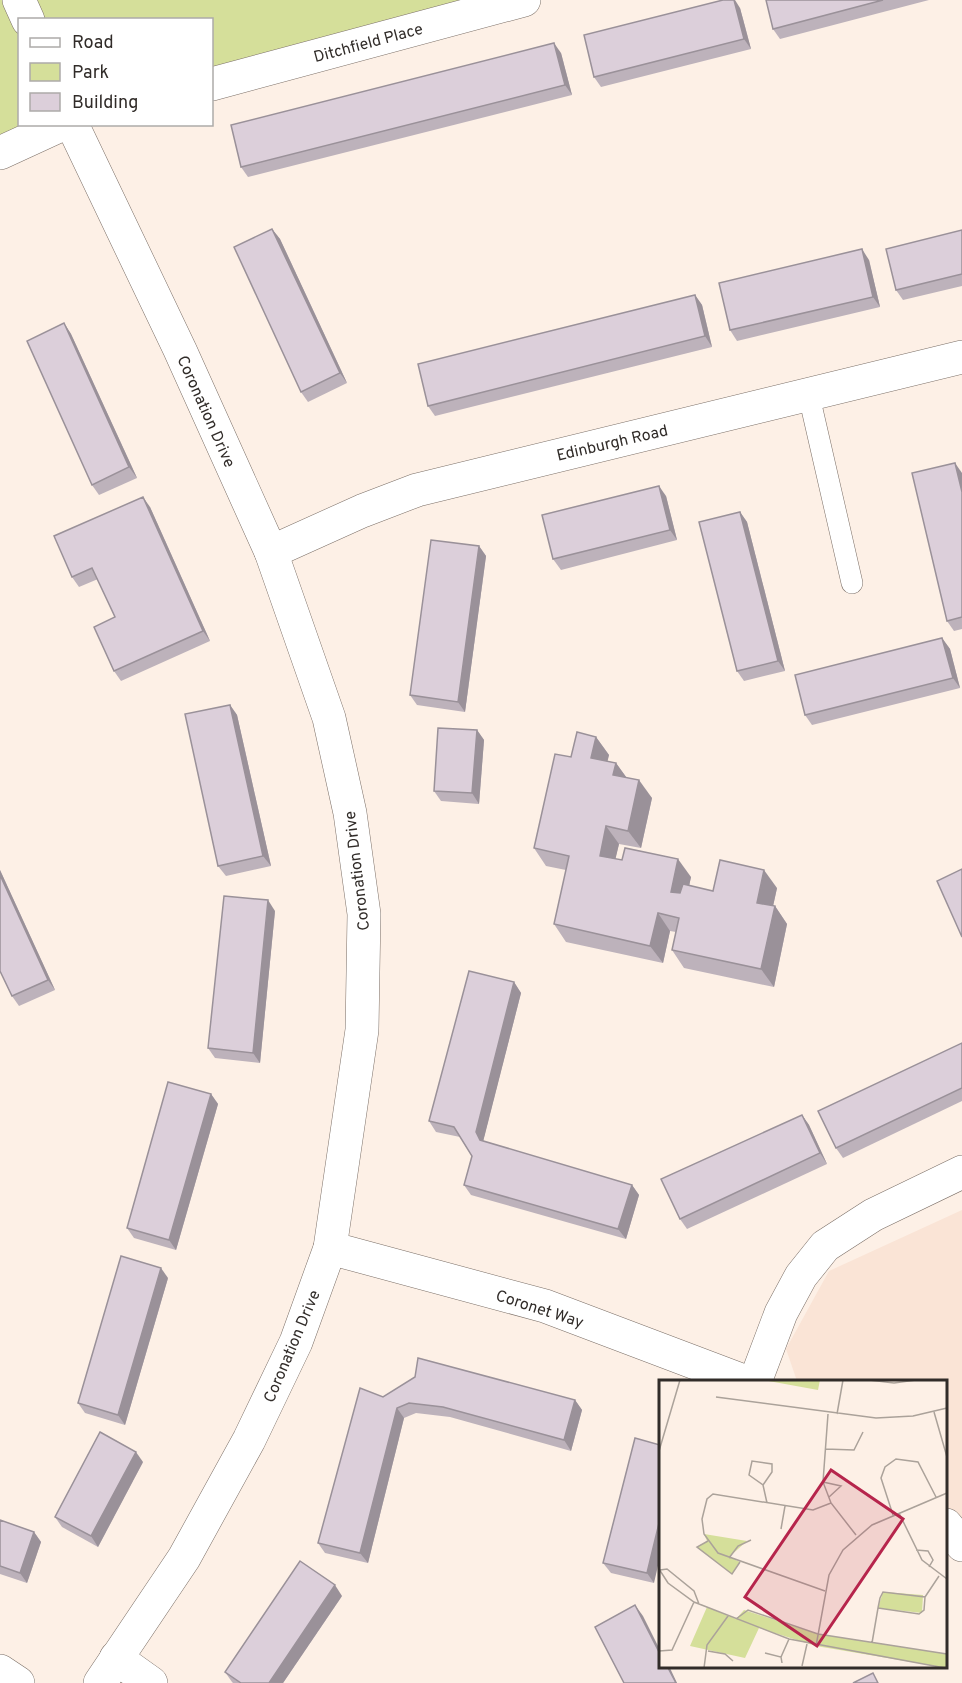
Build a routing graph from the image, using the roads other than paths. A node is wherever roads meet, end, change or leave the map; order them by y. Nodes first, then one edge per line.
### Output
1 (19, 0) edge
2 (524, 0) edge
3 (27, 18) edge
4 (213, 84) edge
5 (59, 126) edge
6 (73, 126) edge
7 (0, 153) edge
8 (962, 357) edge
9 (809, 396) junction
10 (271, 552) junction
11 (852, 583) dead end
12 (962, 1172) edge
13 (330, 1248) junction
14 (741, 1380) edge
15 (756, 1380) edge
16 (0, 1671) edge
17 (108, 1671) edge
18 (18, 1683) edge
19 (151, 1683) edge

1 - 3 street
2 - 4 street, Ditchfield Place
5 - 7 street
6 - 10 street, Coronation Drive
8 - 9 street, Edinburgh Road
9 - 10 street, Edinburgh Road
9 - 11 lane
10 - 13 street, Coronation Drive
12 - 15 street
13 - 14 street, Coronet Way
13 - 17 street, Coronation Drive
16 - 18 street
17 - 19 street

